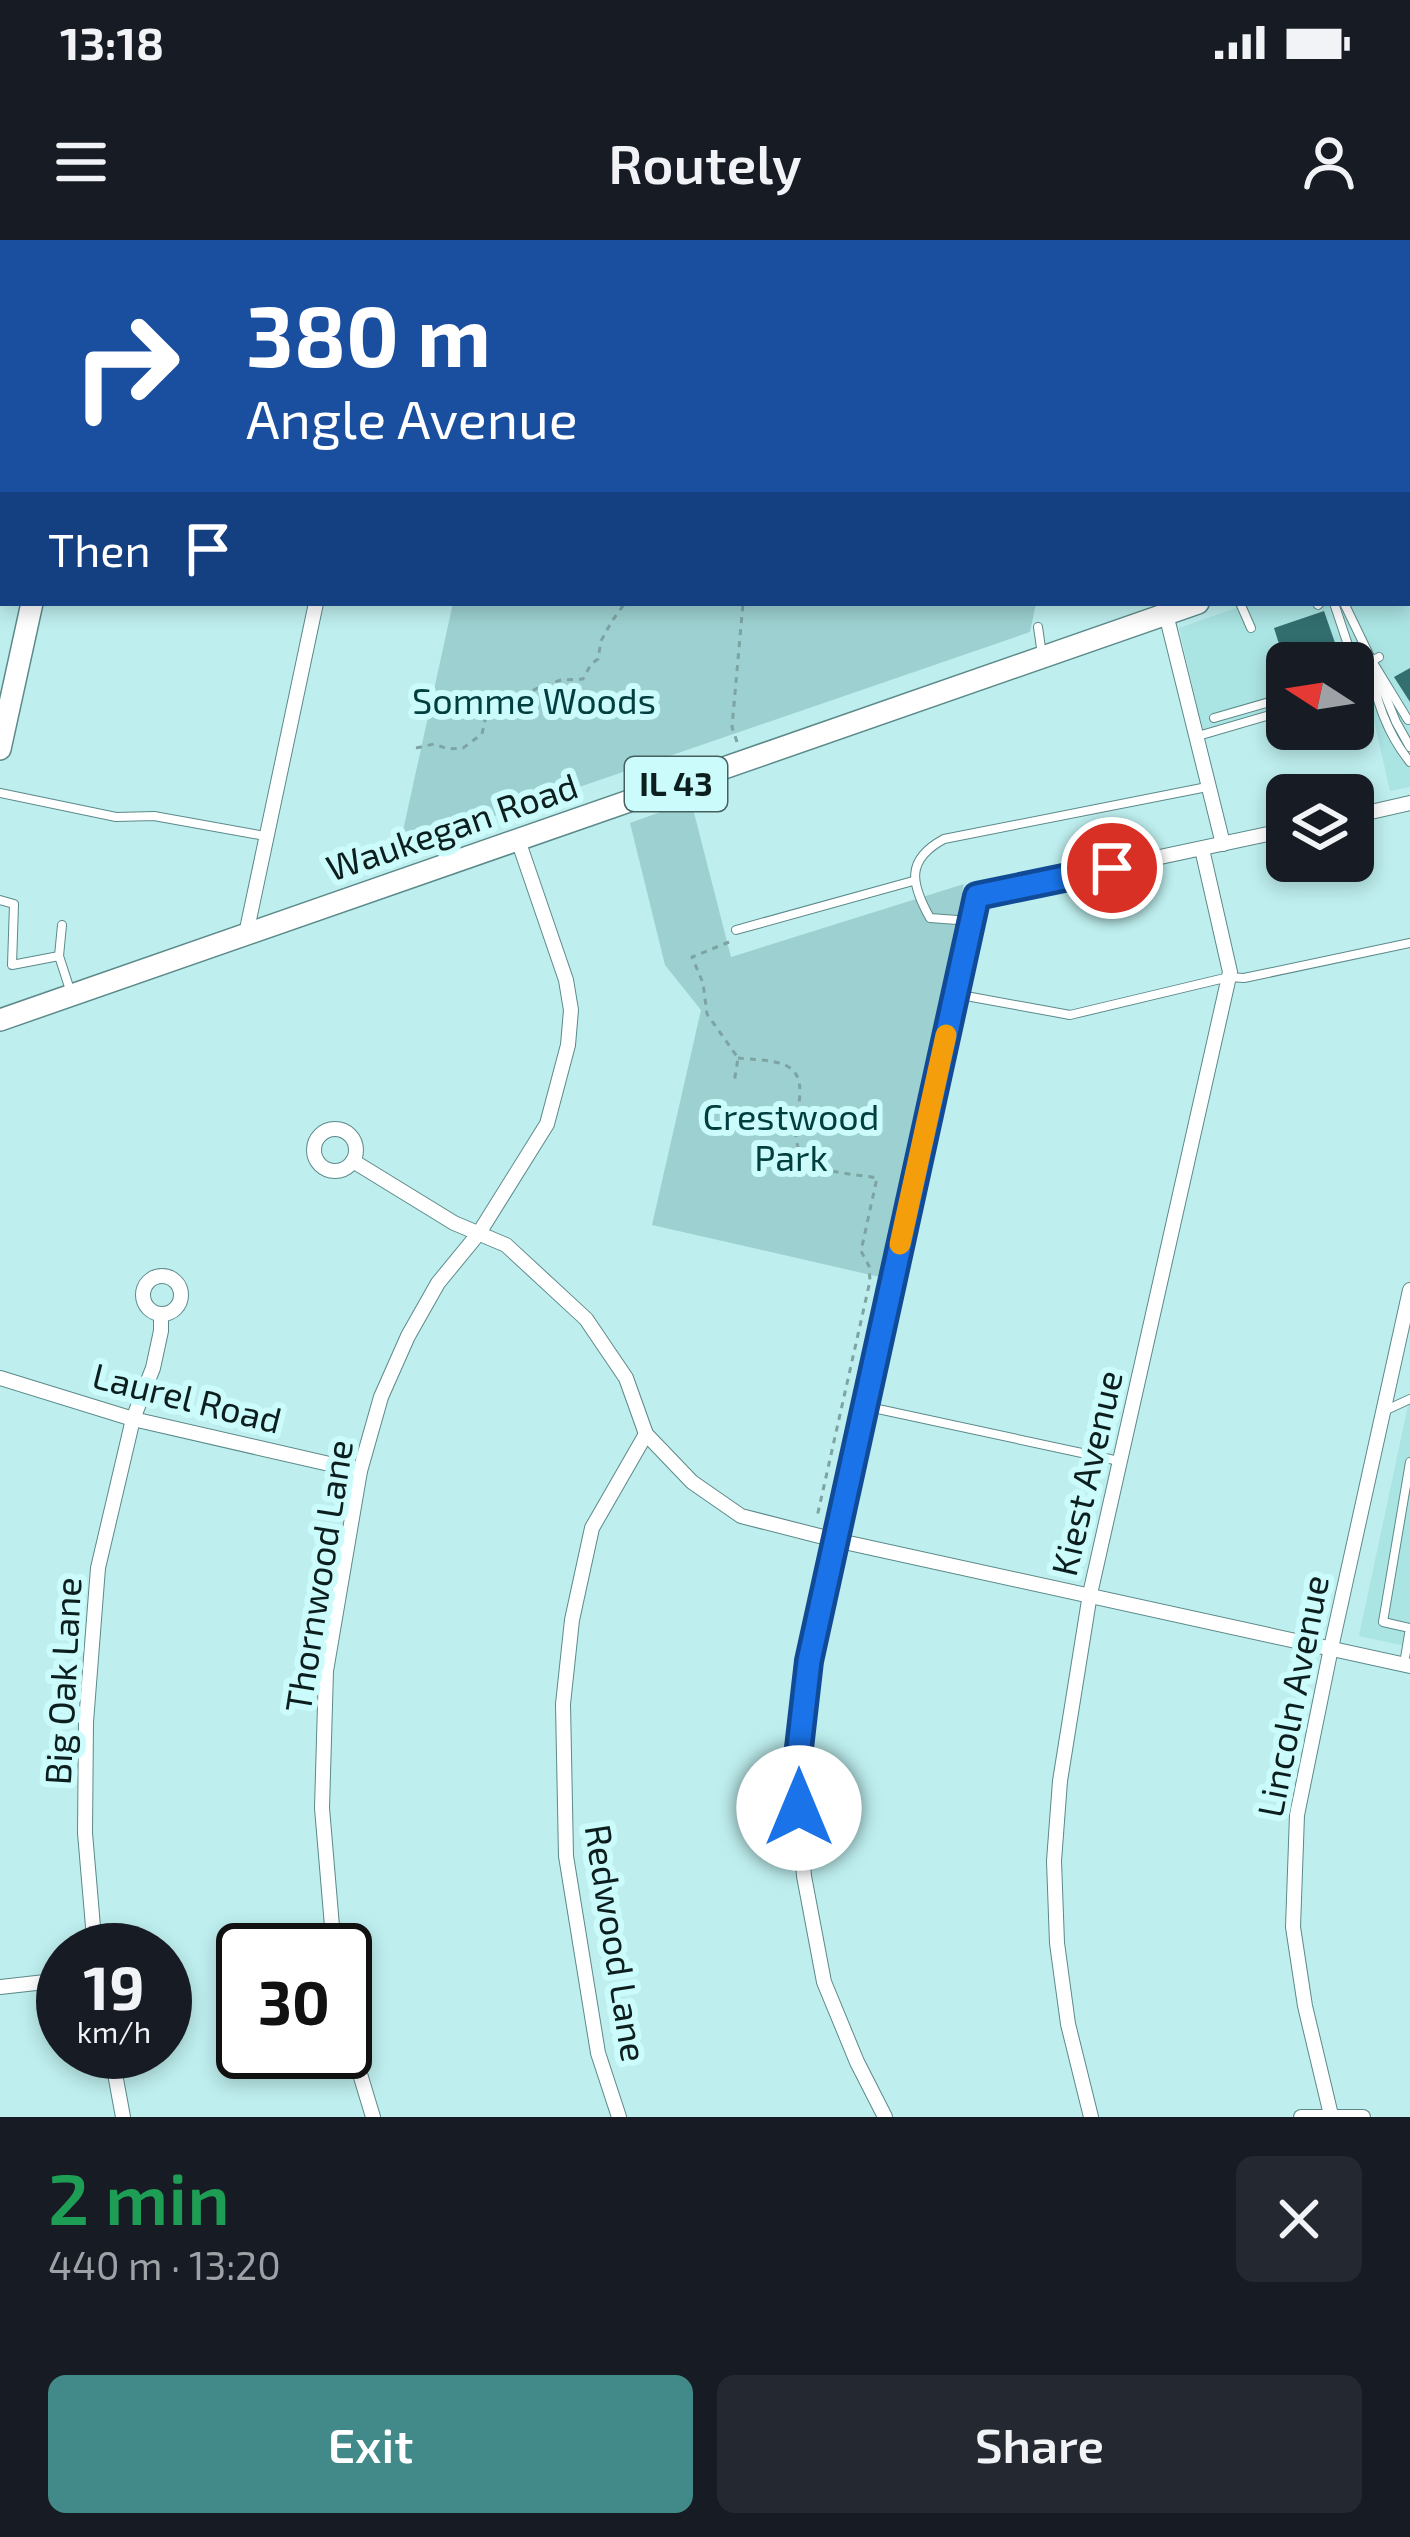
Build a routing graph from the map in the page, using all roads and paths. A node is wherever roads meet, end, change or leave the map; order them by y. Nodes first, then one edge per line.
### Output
1 (31, 606) edge
2 (315, 606) edge
3 (623, 606) edge
4 (743, 606) edge
5 (1241, 606) edge
6 (1335, 606) edge
7 (1346, 606) edge
8 (1163, 609) edge
9 (1038, 627) dead end
10 (1251, 628) dead end
11 (1347, 642) edge
12 (1365, 642) edge
13 (1042, 657) junction
14 (1374, 684) edge
15 (1374, 687) edge
16 (1374, 691) edge
17 (1266, 703) edge
18 (1266, 716) edge
19 (1214, 718) dead end
20 (1408, 719) edge
21 (1196, 736) junction
22 (1410, 747) edge
23 (416, 748) dead end
24 (0, 749) edge
25 (744, 761) junction
26 (1410, 762) edge
27 (1208, 786) junction
28 (0, 794) edge
29 (1410, 803) edge
30 (1374, 811) edge
31 (1266, 835) edge
32 (266, 836) junction
33 (518, 840) junction
34 (1222, 844) junction
35 (1202, 849) junction
36 (913, 881) junction
37 (0, 900) edge
38 (971, 921) junction
39 (62, 925) dead end
40 (736, 930) joint
41 (246, 934) junction
42 (1410, 943) edge
43 (59, 956) junction
44 (1228, 977) junction
45 (955, 994) junction
46 (71, 995) junction
47 (0, 999) edge
48 (41, 1006) junction
49 (0, 1020) edge
50 (738, 1058) junction
51 (734, 1083) dead end
52 (353, 1161) dead end
53 (479, 1233) junction
54 (1410, 1290) edge
55 (160, 1314) dead end
56 (0, 1378) edge
57 (1410, 1399) edge
58 (864, 1406) junction
59 (1383, 1412) junction
60 (133, 1419) junction
61 (646, 1434) junction
62 (1120, 1462) junction
63 (1410, 1462) edge
64 (360, 1471) junction
65 (813, 1534) junction
66 (835, 1540) junction
67 (1090, 1594) junction
68 (1330, 1648) junction
69 (1407, 1665) edge
70 (93, 1923) edge
71 (332, 1923) edge
72 (36, 1982) edge
73 (0, 1987) edge
74 (116, 2079) edge
75 (361, 2079) edge
76 (1331, 2115) edge
77 (123, 2117) edge
78 (373, 2117) edge
79 (619, 2117) edge
80 (885, 2117) edge
81 (1091, 2117) edge
82 (1301, 2117) edge
83 (1363, 2117) edge

1 - 24 main road
2 - 32 street
3 - 23 path
4 - 25 path
5 - 10 lane
6 - 11 lane
7 - 12 lane
8 - 13 main road, Waukegan Road / IL 43
8 - 21 street
9 - 13 lane
13 - 25 main road, Waukegan Road / IL 43
14 - 20 lane
15 - 22 lane
16 - 26 lane
17 - 19 lane
18 - 21 lane
21 - 27 street
25 - 33 main road, Waukegan Road / IL 43
27 - 34 street
27 - 36 lane
28 - 32 lane
29 - 30 street
31 - 34 street
32 - 41 street
33 - 41 main road, Waukegan Road / IL 43
33 - 53 street, Thornwood Lane
34 - 35 street
35 - 38 street
35 - 44 street, Kiest Avenue
36 - 38 lane
36 - 40 lane
37 - 43 lane
38 - 45 street
39 - 43 lane
40 - 50 path
41 - 46 main road, Waukegan Road / IL 43
42 - 44 lane
43 - 46 lane
44 - 45 lane
44 - 62 street, Kiest Avenue
45 - 58 street
46 - 48 main road, Waukegan Road / IL 43
47 - 48 main road
48 - 49 main road, Waukegan Road / IL 43
50 - 51 path
50 - 65 path
52 - 53 street
53 - 61 street
53 - 64 street, Thornwood Lane
54 - 59 street, Lincoln Avenue
55 - 60 street, Big Oak Lane
56 - 60 street, Laurel Road
57 - 59 lane
58 - 62 lane
58 - 66 street
59 - 68 street, Lincoln Avenue
60 - 64 street, Laurel Road
60 - 70 street, Big Oak Lane
61 - 65 street
61 - 79 street, Redwood Lane
62 - 67 street, Kiest Avenue
63 - 69 lane
64 - 71 street, Thornwood Lane
65 - 66 street
66 - 67 street
66 - 80 street
67 - 68 street
67 - 81 street, Kiest Avenue
68 - 69 street
68 - 76 street, Lincoln Avenue
72 - 73 street
74 - 77 street
75 - 78 street
76 - 82 street
76 - 83 street

